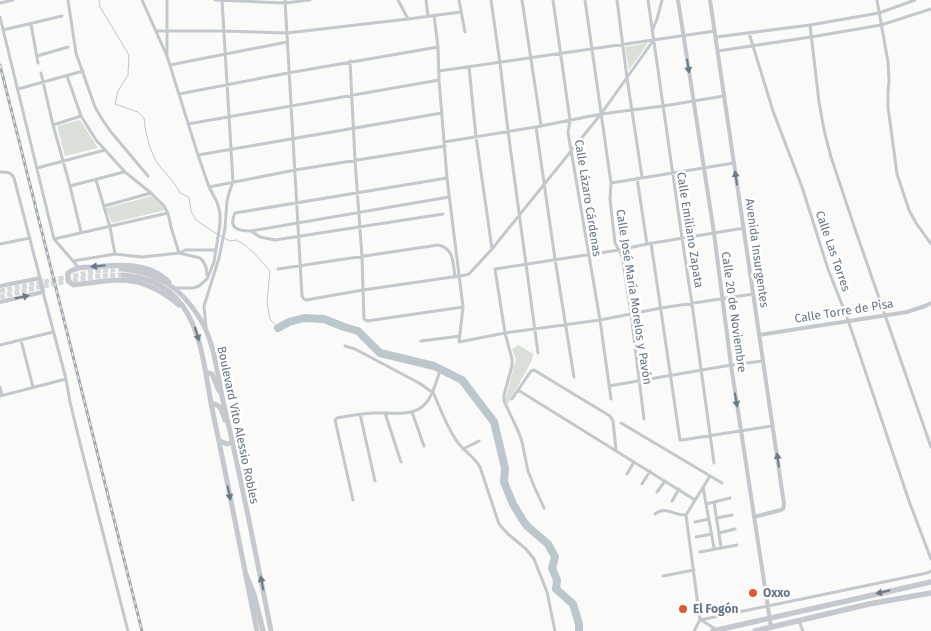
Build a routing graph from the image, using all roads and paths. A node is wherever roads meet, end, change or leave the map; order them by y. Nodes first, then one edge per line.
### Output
1 (13, 0) edge
2 (68, 0) edge
3 (142, 0) edge
4 (167, 0) edge
5 (215, 0) edge
6 (222, 0) edge
7 (310, 0) edge
8 (398, 0) edge
9 (426, 0) edge
10 (459, 0) edge
11 (490, 0) edge
12 (522, 0) edge
13 (553, 0) edge
14 (585, 0) edge
15 (617, 0) edge
16 (648, 0) edge
17 (662, 0) edge
18 (678, 0) edge
19 (710, 0) edge
20 (877, 0) edge
21 (915, 0) edge
22 (285, 1) edge
23 (0, 3) edge
24 (931, 9) edge
25 (461, 12) junction
26 (879, 13) junction
27 (434, 15) junction
28 (62, 16) dead end
29 (428, 16) junction
30 (0, 18) edge
31 (408, 19) junction
32 (31, 24) junction
33 (810, 25) junction
34 (881, 25) junction
35 (3, 30) junction
36 (168, 31) junction
37 (224, 31) junction
38 (652, 31) junction
39 (715, 31) junction
40 (156, 32) junction
41 (465, 32) dead end
42 (287, 33) junction
43 (749, 33) junction
44 (684, 36) junction
45 (811, 37) junction
46 (716, 38) junction
47 (653, 41) junction
48 (287, 42) junction
49 (622, 44) junction
50 (752, 45) junction
51 (68, 47) dead end
52 (438, 47) junction
53 (592, 49) junction
54 (718, 51) junction
55 (561, 54) junction
56 (225, 55) junction
57 (37, 56) junction
58 (167, 56) junction
59 (530, 58) junction
60 (350, 62) junction
61 (38, 63) dead end
62 (500, 63) junction
63 (170, 66) junction
64 (469, 67) junction
65 (83, 71) junction
66 (439, 71) junction
67 (41, 73) dead end
68 (288, 73) junction
69 (67, 76) junction
70 (626, 78) junction
71 (439, 80) junction
72 (44, 82) junction
73 (227, 85) junction
74 (18, 89) junction
75 (179, 94) junction
76 (352, 95) junction
77 (724, 96) junction
78 (693, 102) junction
79 (290, 106) junction
80 (663, 106) junction
81 (632, 111) junction
82 (442, 113) junction
83 (601, 114) junction
84 (81, 116) junction
85 (229, 117) junction
86 (570, 120) junction
87 (53, 124) junction
88 (188, 124) junction
89 (541, 125) junction
90 (354, 127) junction
91 (536, 127) junction
92 (508, 131) junction
93 (476, 137) junction
94 (293, 138) junction
95 (444, 144) junction
96 (105, 150) junction
97 (230, 150) junction
98 (571, 150) junction
99 (198, 155) junction
100 (355, 160) junction
101 (63, 162) junction
102 (734, 163) junction
103 (37, 168) junction
104 (703, 168) junction
105 (295, 170) junction
106 (0, 172) edge
107 (124, 172) junction
108 (672, 173) junction
109 (148, 176) dead end
110 (447, 178) junction
111 (640, 178) junction
112 (96, 180) junction
113 (233, 182) junction
114 (611, 182) junction
115 (544, 183) junction
116 (70, 186) junction
117 (209, 187) junction
118 (358, 192) junction
119 (151, 193) junction
120 (449, 197) junction
121 (297, 203) junction
122 (104, 206) junction
123 (359, 212) junction
124 (168, 214) junction
125 (442, 214) dead end
126 (519, 216) junction
127 (298, 222) junction
128 (110, 226) junction
129 (360, 227) junction
130 (744, 228) junction
131 (251, 231) junction
132 (81, 232) junction
133 (714, 233) junction
134 (299, 236) junction
135 (30, 238) junction
136 (682, 238) junction
137 (54, 239) junction
138 (0, 244) edge
139 (649, 244) junction
140 (931, 244) edge
141 (492, 249) junction
142 (216, 250) junction
143 (619, 250) junction
144 (179, 253) junction
145 (116, 254) junction
146 (588, 255) junction
147 (362, 257) junction
148 (556, 259) junction
149 (74, 261) junction
150 (526, 263) junction
151 (300, 266) junction
152 (79, 268) junction
153 (278, 269) dead end
154 (457, 276) junction
155 (40, 278) junction
156 (207, 279) junction
157 (0, 286) edge
158 (175, 288) junction
159 (363, 290) junction
160 (43, 292) junction
161 (753, 294) junction
162 (721, 298) junction
163 (0, 302) edge
164 (931, 303) edge
165 (692, 304) junction
166 (463, 307) junction
167 (661, 308) junction
168 (187, 312) junction
169 (631, 314) junction
170 (885, 315) junction
171 (600, 320) junction
172 (848, 320) junction
173 (566, 325) junction
174 (536, 329) junction
175 (206, 331) junction
176 (53, 332) junction
177 (505, 333) junction
178 (759, 335) junction
179 (460, 336) junction
180 (21, 340) junction
181 (421, 341) dead end
182 (0, 345) edge
183 (345, 346) dead end
184 (538, 353) dead end
185 (763, 361) junction
186 (731, 365) junction
187 (440, 368) dead end
188 (701, 370) junction
189 (206, 372) junction
190 (670, 375) junction
191 (574, 377) dead end
192 (66, 379) junction
193 (639, 381) junction
194 (609, 386) junction
195 (0, 387) edge
196 (33, 387) junction
197 (518, 390) junction
198 (433, 392) junction
199 (1, 396) edge
200 (223, 398) junction
201 (512, 399) dead end
202 (611, 399) dead end
203 (211, 404) junction
204 (412, 412) junction
205 (384, 413) junction
206 (360, 414) junction
207 (644, 420) dead end
208 (621, 423) dead end
209 (772, 426) junction
210 (742, 431) junction
211 (232, 434) junction
212 (710, 436) junction
213 (220, 441) junction
214 (479, 441) dead end
215 (233, 442) junction
216 (424, 446) dead end
217 (931, 447) edge
218 (463, 449) junction
219 (616, 451) junction
220 (400, 462) dead end
221 (634, 462) junction
222 (714, 463) dead end
223 (650, 472) junction
224 (627, 474) dead end
225 (710, 476) junction
226 (375, 481) dead end
227 (665, 481) junction
228 (722, 483) dead end
229 (642, 484) dead end
230 (703, 486) junction
231 (679, 490) junction
232 (657, 492) dead end
233 (730, 498) dead end
234 (353, 500) dead end
235 (695, 500) junction
236 (672, 501) dead end
237 (714, 502) junction
238 (706, 504) junction
239 (544, 508) dead end
240 (655, 514) dead end
241 (686, 515) junction
242 (732, 515) dead end
243 (754, 517) junction
244 (717, 518) junction
245 (709, 519) junction
246 (695, 522) dead end
247 (735, 529) dead end
248 (719, 533) junction
249 (712, 534) junction
250 (696, 537) dead end
251 (737, 544) dead end
252 (721, 547) junction
253 (714, 548) junction
254 (700, 552) dead end
255 (931, 559) edge
256 (694, 570) junction
257 (931, 571) edge
258 (246, 574) junction
259 (663, 576) dead end
260 (931, 582) edge
261 (931, 593) edge
262 (768, 606) junction
263 (770, 618) junction
264 (700, 620) junction
265 (799, 621) junction
266 (771, 627) junction
267 (715, 630) edge
268 (128, 631) edge
269 (257, 631) edge
270 (263, 631) edge
271 (271, 631) edge
272 (556, 631) edge
273 (694, 631) edge
274 (755, 631) edge
275 (803, 631) edge

1 - 23 street
2 - 65 street
3 - 40 street
4 - 36 street
5 - 6 street
6 - 22 street
6 - 37 street
7 - 22 street
8 - 31 street
9 - 29 street
10 - 25 street
11 - 62 street
12 - 59 street
13 - 55 street, Calle Lázaro Cárdenas
14 - 53 street, Calle José María Morelos y Pavón
15 - 49 street
16 - 38 street, Calle Emiliano Zapata
17 - 38 street
18 - 44 street, Calle 20 de Noviembre
19 - 39 street, Avenida Insurgentes
20 - 26 street
21 - 26 street
22 - 42 street
24 - 34 street
25 - 27 street
25 - 41 street
26 - 33 street
26 - 34 street
27 - 29 street
27 - 52 street
28 - 32 street
29 - 31 street
30 - 35 street
31 - 42 street
32 - 35 street
32 - 57 street
33 - 43 street
33 - 45 street
34 - 45 street
34 - 140 street
35 - 74 street
36 - 37 street
36 - 40 street
36 - 58 street
37 - 42 street
37 - 56 street
38 - 47 street, Calle Emiliano Zapata
39 - 44 street
39 - 46 street, Avenida Insurgentes
40 - 58 street
42 - 48 street
43 - 46 street
43 - 50 street, Calle Las Torres
44 - 47 street
44 -> 78 street, Calle 20 de Noviembre
45 - 50 street
45 - 170 street
46 - 54 street, Avenida Insurgentes
47 - 49 street
47 - 70 street
47 - 80 street, Calle Emiliano Zapata
48 - 56 street
48 - 68 street
49 - 53 street
49 - 70 street
50 - 54 street
50 - 172 street, Calle Las Torres
51 - 57 street
52 - 60 street
52 - 66 street
53 - 55 street
53 - 83 street, Calle José María Morelos y Pavón
54 - 77 street, Avenida Insurgentes
55 - 59 street
55 - 86 street, Calle Lázaro Cárdenas
56 - 63 street
56 - 73 street
57 - 61 street
58 - 63 street
59 - 62 street
59 - 89 street
60 - 68 street
60 - 76 street
62 - 64 street
62 - 92 street
63 - 75 street
64 - 66 street
64 - 93 street
65 - 69 street
65 - 109 street
66 - 71 street
67 - 72 street
68 - 73 street
68 - 79 street
69 - 72 street
69 - 84 street
70 - 81 street
70 - 83 street
71 - 76 street
71 - 82 street
72 - 74 street
72 - 87 street
73 - 75 street
73 - 85 street
74 - 103 street
75 - 88 street
76 - 79 street
76 - 90 street
77 - 78 street
77 - 102 street, Avenida Insurgentes
78 - 80 street
78 - 104 street, Calle 20 de Noviembre
79 - 85 street
79 - 94 street
80 - 81 street
80 - 108 street, Calle Emiliano Zapata
81 - 83 street
81 - 111 street
82 - 90 street
82 - 95 street
83 - 86 street
83 - 98 street
83 - 114 street, Calle José María Morelos y Pavón
84 - 87 street
84 - 96 street
85 - 88 street
85 - 97 street
86 - 89 street
86 - 98 street, Calle Lázaro Cárdenas
87 - 101 street
88 - 99 street
89 - 91 street
90 - 94 street
90 - 100 street
91 - 92 street
91 - 115 street
92 - 93 street
92 - 126 street
93 - 95 street
93 - 141 street
94 - 97 street
94 - 105 street
95 - 100 street
95 - 110 street
96 - 101 street
96 - 107 street
97 - 99 street
97 - 113 street
98 - 115 street
98 - 146 street, Calle Lázaro Cárdenas
99 - 117 street
100 - 105 street
100 - 118 street
101 - 103 street
101 - 116 street
102 - 104 street
130 -> 102 street, Avenida Insurgentes
103 - 137 street
104 - 108 street
104 - 133 street, Calle 20 de Noviembre
105 - 113 street
105 - 121 street
106 - 135 street
107 - 112 street
107 - 119 street
108 - 111 street
108 - 136 street, Calle Emiliano Zapata
110 - 118 street
110 - 120 street
111 - 114 street
111 - 139 street
112 - 116 street
112 - 122 street
113 - 117 street
113 - 175 street
114 - 143 street, Calle José María Morelos y Pavón
115 - 126 street
115 - 148 street
116 - 132 street
117 - 142 street
118 - 121 street
118 - 123 street
119 - 122 street
119 - 124 street
120 - 123 street
120 - 154 street
121 - 127 street
121 - 131 street
122 - 128 street
123 - 127 street
123 - 129 street
124 - 128 street
124 - 144 street
125 - 129 street
126 - 141 street
126 - 150 street
127 - 131 street
127 - 134 street
128 - 132 street
128 - 145 street
129 - 134 street
129 - 147 street
130 - 133 street
130 - 161 street, Avenida Insurgentes
131 - 134 street
132 - 137 street
133 - 136 street
133 - 162 street, Calle 20 de Noviembre
134 - 151 street
135 - 138 street
135 - 155 street
136 - 139 street
136 - 165 street, Calle Emiliano Zapata
137 - 149 street
139 - 143 street
139 - 167 street
141 - 154 street
142 - 144 street
142 - 156 street
143 - 146 street
143 - 169 street, Calle José María Morelos y Pavón
144 - 145 street
144 - 156 street
145 - 149 street
146 - 148 street
146 - 171 street, Calle Lázaro Cárdenas
147 - 151 street
147 - 154 street
147 - 159 street
148 - 150 street
148 - 173 street
149 - 152 street
150 - 174 street
150 - 177 street
151 - 153 street
151 - 159 street
158 -> 152 main road
152 - 168 main road
154 - 159 street
154 - 166 street
155 - 157 street
155 - 160 street
156 - 158 street
158 - 168 main road, Boulevard Vito Alessio Robles
158 - 175 main road, Boulevard Vito Alessio Robles
159 - 166 street
163 -> 160 street
160 - 176 street
161 - 162 street
161 - 178 street, Avenida Insurgentes
162 - 165 street
162 - 186 street, Calle 20 de Noviembre
164 - 170 street, Calle Torre de Pisa
165 - 167 street
165 - 188 street, Calle Emiliano Zapata
166 - 179 street
167 - 169 street
167 - 190 street
168 -> 189 main road, Boulevard Vito Alessio Robles
169 - 171 street
169 - 193 street, Calle José María Morelos y Pavón
170 - 172 street, Calle Torre de Pisa
170 - 217 street
171 - 173 street
171 - 194 street, Calle Lázaro Cárdenas
172 - 178 street, Calle Torre de Pisa
172 - 255 street, Calle Las Torres
173 - 174 street
173 - 191 street
174 - 177 street
174 - 184 street
175 - 200 main road, Boulevard Vito Alessio Robles
176 - 180 street
176 - 192 street
177 - 179 street
177 - 239 street
178 - 185 street, Avenida Insurgentes
179 - 181 street
180 - 182 street
180 - 196 street
183 - 198 street
185 - 186 street
185 - 209 street, Avenida Insurgentes
186 - 188 street
186 -> 210 street, Calle 20 de Noviembre
187 - 198 street
188 - 190 street
188 - 212 street, Calle Emiliano Zapata
189 - 200 main road
189 - 203 main road, Boulevard Vito Alessio Robles
190 - 193 street
190 - 212 street
192 - 196 street
192 - 268 street
193 - 194 street
193 - 207 street, Calle José María Morelos y Pavón
194 - 202 street, Calle Lázaro Cárdenas
195 - 199 street
196 - 199 street
197 - 201 street
197 - 219 street
197 - 219 street
198 - 204 street
198 - 218 street
200 - 211 main road, Boulevard Vito Alessio Robles
203 - 211 main road
203 - 213 main road, Boulevard Vito Alessio Robles
204 - 205 street
204 - 216 street
205 - 206 street
205 - 220 street
206 - 226 street
206 - 234 street
208 - 225 street
209 - 210 street
243 -> 209 street, Avenida Insurgentes
210 - 212 street
210 - 243 street, Calle 20 de Noviembre
211 - 215 main road, Boulevard Vito Alessio Robles
212 - 222 street, Calle Emiliano Zapata
213 - 215 main road
213 -> 258 main road, Boulevard Vito Alessio Robles
214 - 218 street
271 -> 215 main road, Boulevard Vito Alessio Robles
218 - 272 street
219 - 221 street
221 - 223 street
221 - 224 street
223 - 227 street
223 - 229 street
225 - 228 street
225 - 230 street
227 - 231 street
227 - 232 street
230 - 235 street
230 - 238 street
231 - 235 street
231 - 236 street
233 - 237 street
235 - 241 street
237 - 238 street
237 - 244 street
238 - 245 street
240 - 241 street
241 - 256 street
242 - 244 street
243 - 262 street, Calle 20 de Noviembre
244 - 248 street
245 - 246 street
245 - 249 street
247 - 248 street
248 - 252 street
249 - 250 street
249 - 253 street
251 - 252 street
252 - 253 street
253 - 254 street
256 - 259 street
256 - 264 street
257 - 262 street
258 - 269 main road, Boulevard Vito Alessio Robles
258 - 270 highway
260 -> 263 highway
261 - 265 highway
262 - 263 street, Calle 20 de Noviembre
262 - 264 street
263 - 266 street, Calle 20 de Noviembre
263 - 267 highway
264 - 267 street
264 - 273 street
265 - 266 highway
265 - 275 street
266 - 274 highway

